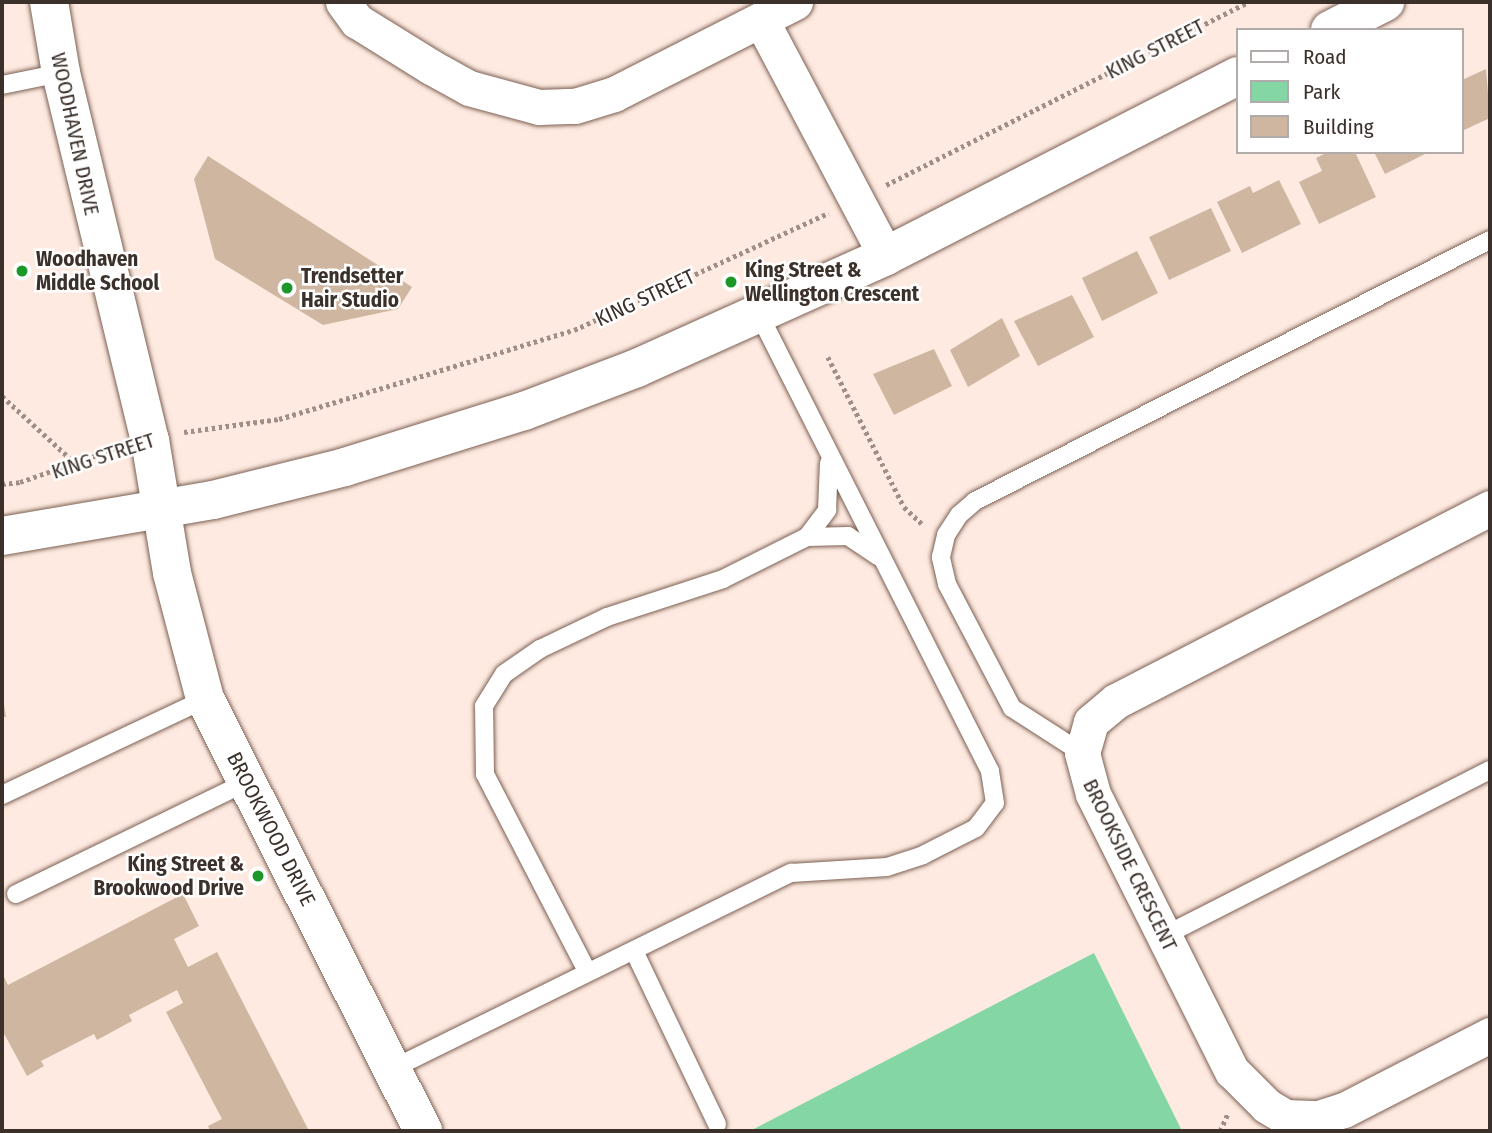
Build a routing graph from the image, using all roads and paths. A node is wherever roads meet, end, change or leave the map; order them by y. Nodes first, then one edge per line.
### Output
1 (49, 2) edge
2 (343, 2) edge
3 (795, 2) edge
4 (1249, 2) edge
5 (1385, 2) edge
6 (761, 20) junction
7 (1334, 28) edge
8 (61, 73) junction
9 (1236, 77) edge
10 (2, 85) edge
11 (856, 200) junction
12 (1490, 240) edge
13 (886, 256) junction
14 (759, 314) junction
15 (828, 357) dead end
16 (2, 396) edge
17 (150, 440) junction
18 (829, 459) junction
19 (75, 463) junction
20 (2, 484) edge
21 (1490, 508) edge
22 (161, 512) junction
23 (946, 534) junction
24 (2, 536) edge
25 (807, 537) junction
26 (881, 559) junction
27 (205, 699) junction
28 (1082, 753) junction
29 (1490, 770) edge
30 (247, 782) junction
31 (2, 795) edge
32 (16, 894) dead end
33 (1164, 936) junction
34 (635, 953) junction
35 (587, 971) junction
36 (1490, 1035) edge
37 (392, 1069) junction
38 (717, 1124) dead end
39 (423, 1131) edge

1 - 8 street, WOODHAVEN DRIVE
2 - 6 street
3 - 6 street
4 - 11 path, KING STREET
5 - 7 street
6 - 11 street
8 - 10 lane
8 - 17 street, WOODHAVEN DRIVE
9 - 13 street
11 - 13 street
11 - 17 path, KING STREET
12 - 23 lane
13 - 14 street
14 - 18 lane
14 - 22 street
15 - 23 path
16 - 19 path
17 - 19 path, KING STREET
17 - 22 street, WOODHAVEN DRIVE
18 - 25 lane
18 - 26 lane
19 - 20 path, KING STREET
21 - 28 street, BROOKSIDE CRESCENT
22 - 24 street
22 - 27 street, BROOKWOOD DRIVE
23 - 28 lane
25 - 26 lane
25 - 35 lane
26 - 34 lane
27 - 30 street, BROOKWOOD DRIVE
27 - 31 lane
28 - 33 street, BROOKSIDE CRESCENT
29 - 33 lane
30 - 32 lane
30 - 37 street, BROOKWOOD DRIVE
33 - 36 street, BROOKSIDE CRESCENT
34 - 35 lane
34 - 38 lane
35 - 37 lane
37 - 39 street, BROOKWOOD DRIVE

